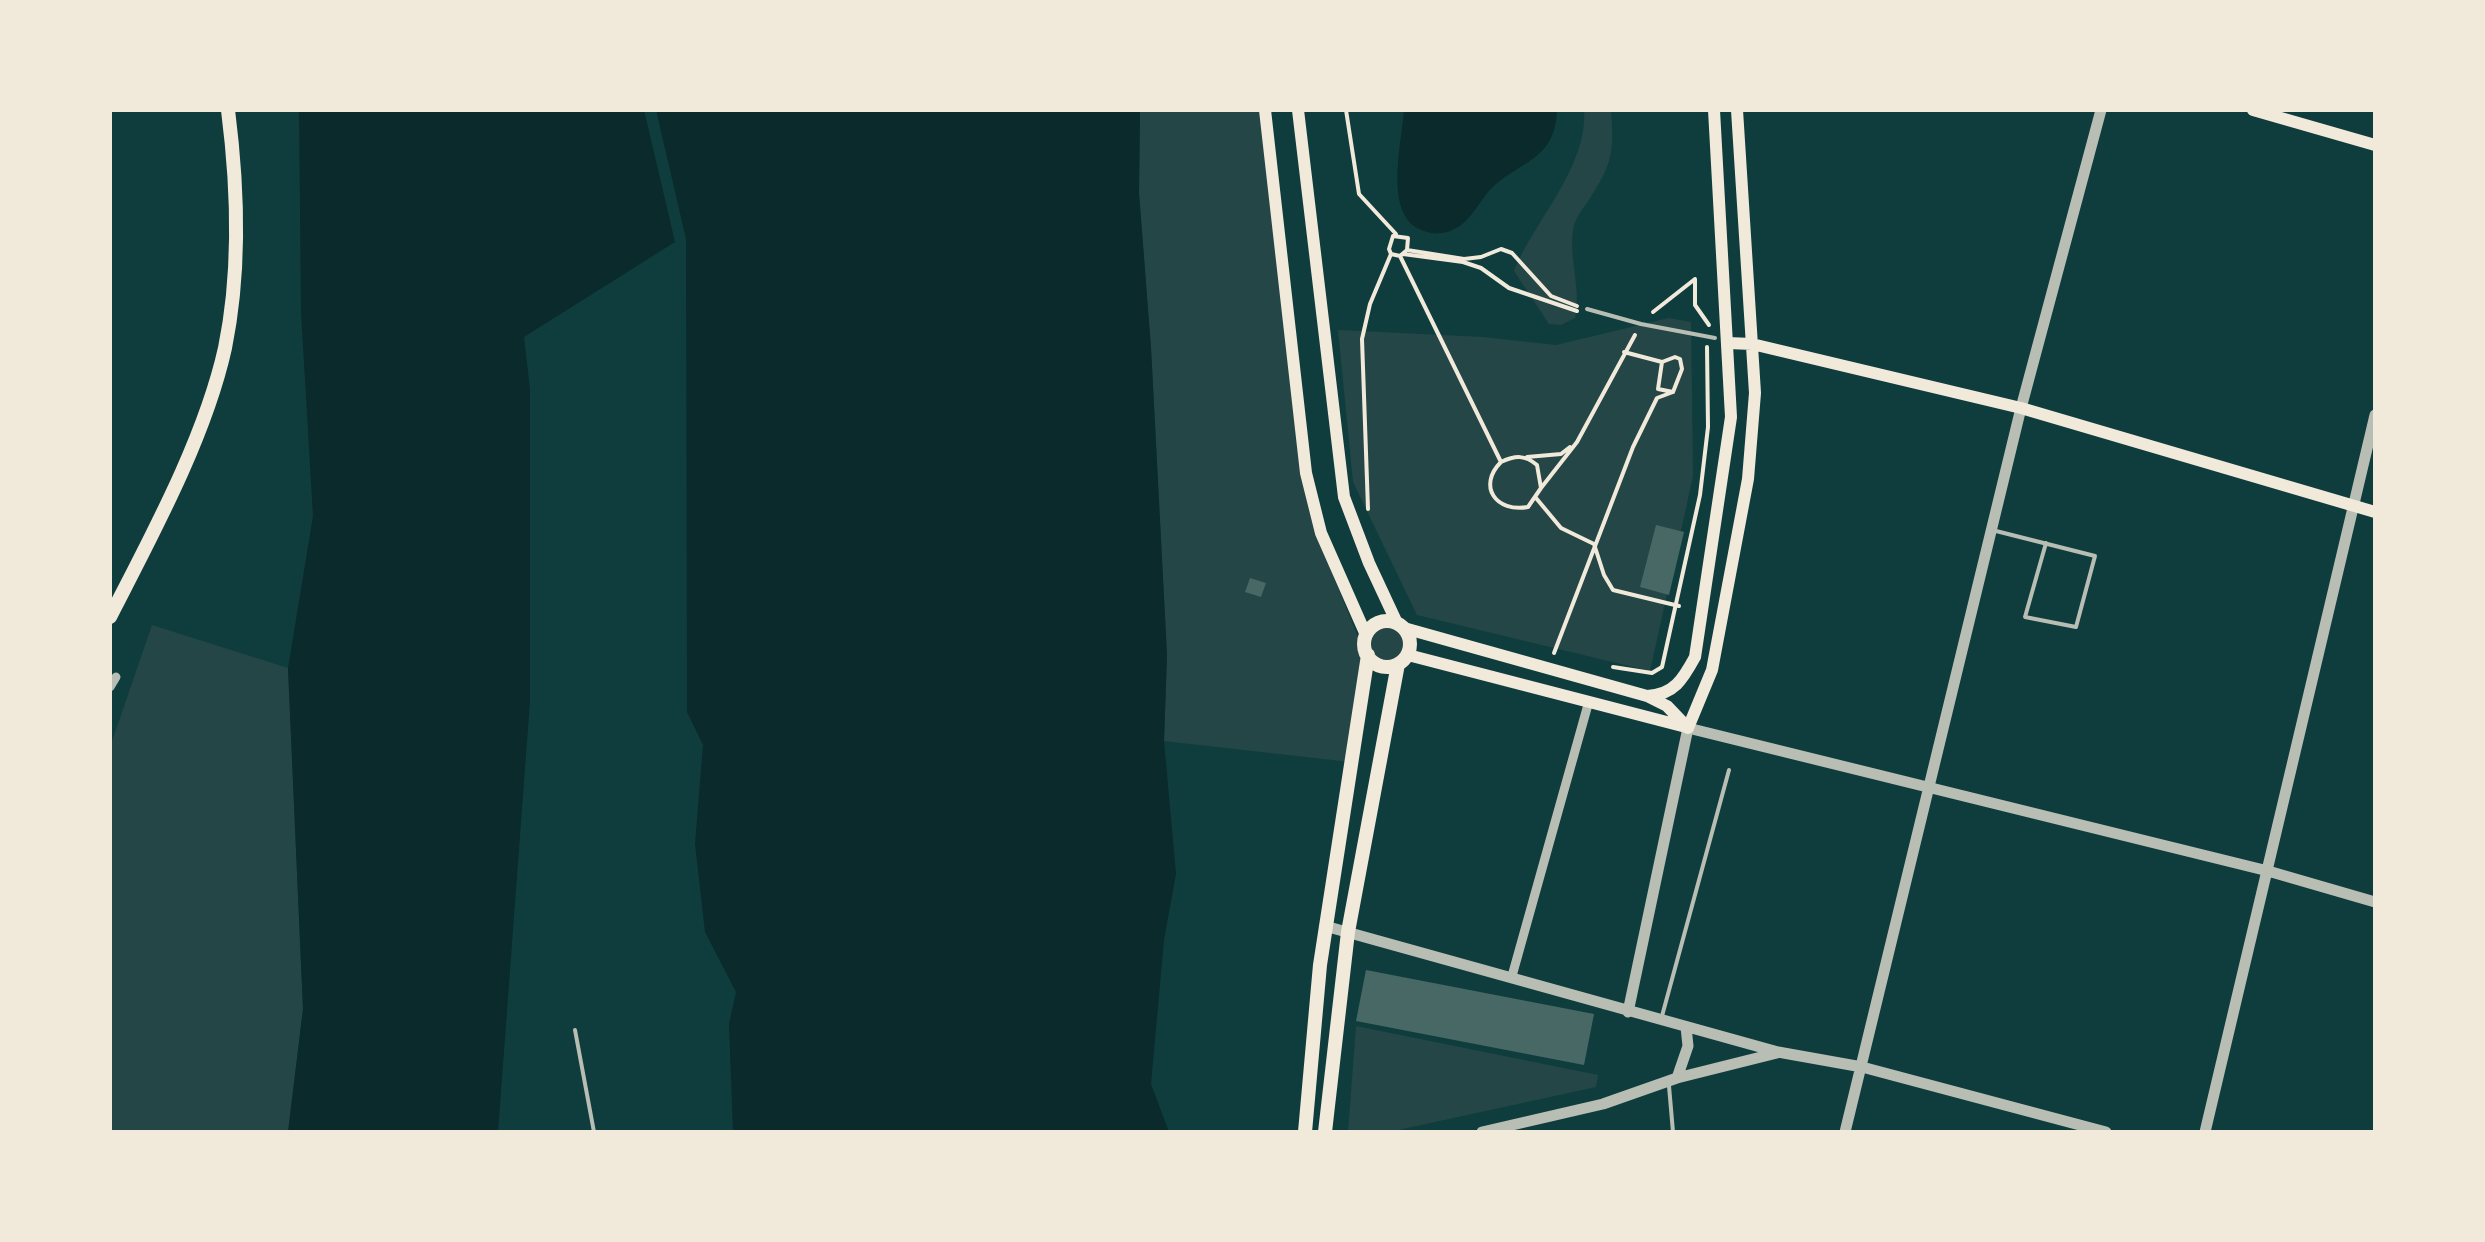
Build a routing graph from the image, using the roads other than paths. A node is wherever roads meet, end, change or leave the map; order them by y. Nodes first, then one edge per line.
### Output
1 (228, 110) edge
2 (1264, 110) edge
3 (1298, 110) edge
4 (1714, 110) edge
5 (1737, 110) edge
6 (2102, 110) edge
7 (2253, 110) edge
8 (2375, 146) edge
9 (1586, 312) road end
10 (1721, 340) junction
11 (1752, 344) junction
12 (2021, 408) junction
13 (2375, 415) edge
14 (2353, 506) junction
15 (2375, 512) edge
16 (1992, 529) junction
17 (2046, 544) junction
18 (110, 617) edge
19 (1401, 625) junction
20 (1366, 635) junction
21 (1368, 655) junction
22 (1403, 659) junction
23 (116, 677) dead end
24 (110, 687) edge
25 (1647, 696) junction
26 (1589, 701) junction
27 (1688, 728) junction
28 (1729, 770) dead end
29 (1928, 788) junction
30 (2268, 871) junction
31 (2375, 902) edge
32 (1325, 926) junction
33 (1348, 932) junction
34 (1512, 976) junction
35 (1628, 1012) junction
36 (1660, 1020) junction
37 (1686, 1027) junction
38 (575, 1030) dead end
39 (1778, 1052) junction
40 (1862, 1067) junction
41 (1673, 1080) junction
42 (1306, 1108) junction
43 (594, 1132) edge
44 (1292, 1132) edge
45 (1305, 1132) edge
46 (1325, 1132) edge
47 (1482, 1132) edge
48 (1673, 1132) edge
49 (1845, 1132) edge
50 (2106, 1132) edge
51 (2205, 1132) edge

1 - 18 main road
2 - 20 main road
3 - 19 main road
4 - 10 main road
5 - 11 main road
6 - 12 street
7 - 8 main road
9 - 10 lane
10 - 11 main road
10 - 25 main road
11 - 12 main road
11 - 27 main road
12 - 14 main road
12 - 16 street
13 - 14 street
14 - 15 main road
14 - 30 street
16 - 17 lane
16 - 29 street
17 - 17 lane
19 - 20 main road
19 - 22 main road
19 - 25 main road
20 - 21 main road
21 - 22 main road
21 - 32 main road
22 - 26 main road
22 - 33 main road
23 - 24 street
25 - 27 main road
26 - 27 main road
26 - 34 street
27 - 29 street
27 - 35 street
28 - 36 lane
29 - 30 street
29 - 40 street
30 - 31 street
30 - 51 street
32 - 33 street
32 - 42 main road
33 - 34 street
33 - 46 main road
34 - 35 street
35 - 36 street
36 - 37 street
37 - 39 street
37 - 41 street
38 - 43 lane
39 - 40 street
39 - 41 street
40 - 49 street
40 - 50 street
41 - 47 street
41 - 48 lane
42 - 44 main road
42 - 45 main road

